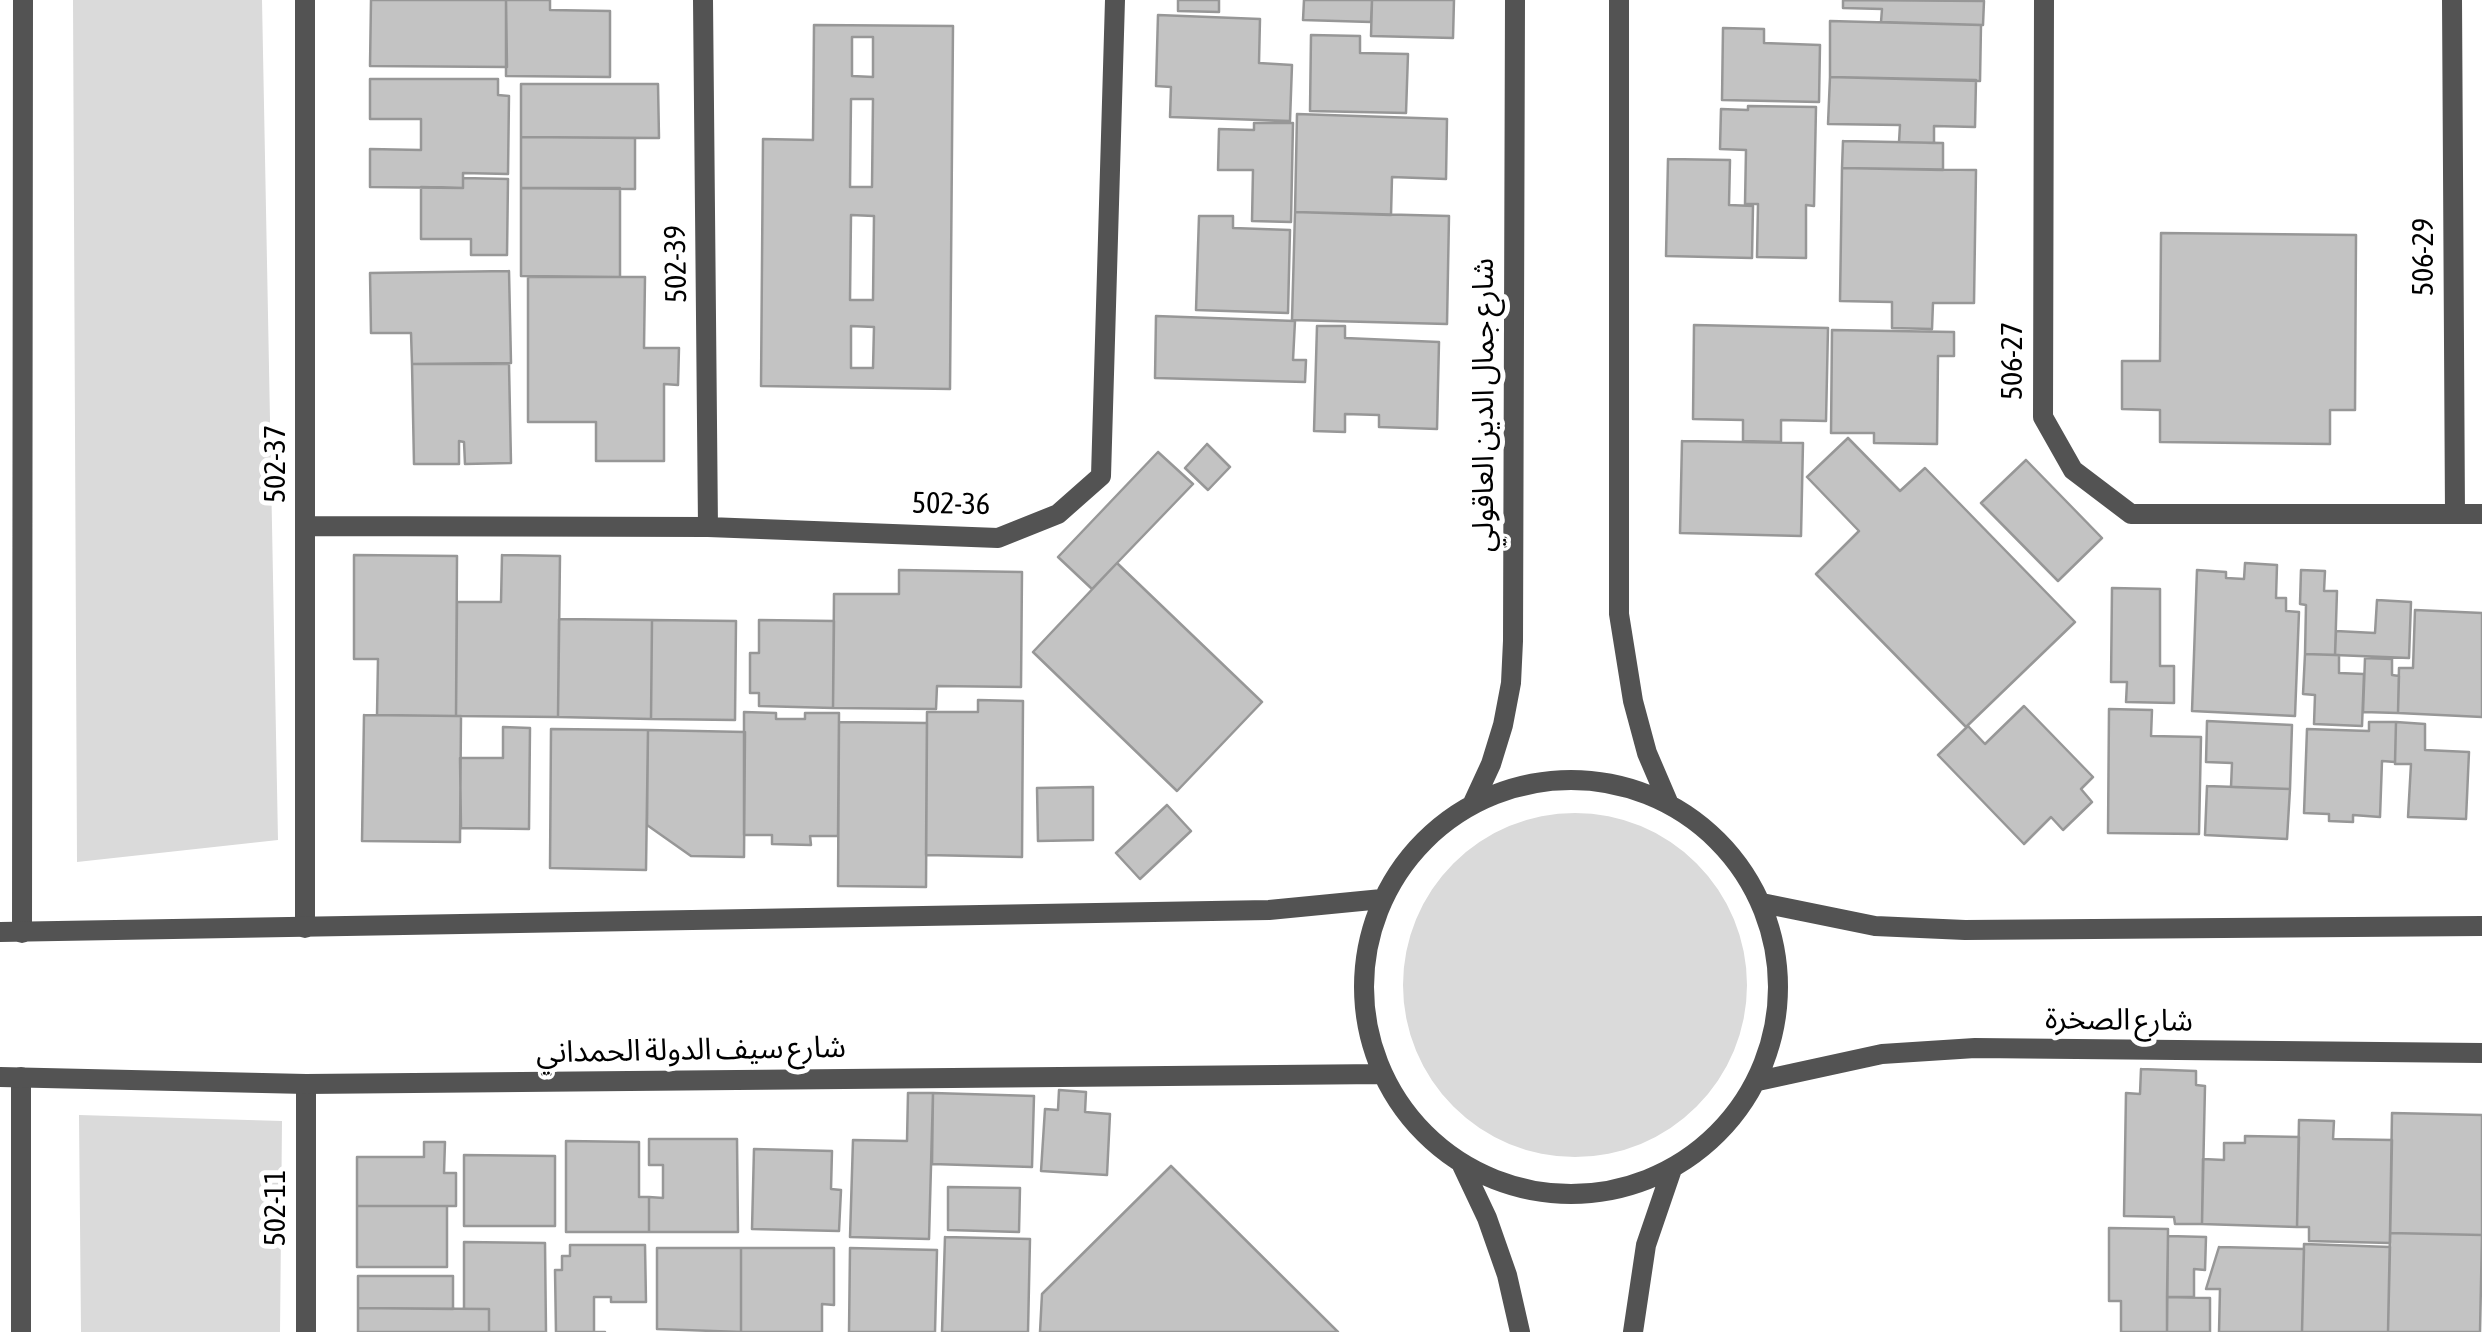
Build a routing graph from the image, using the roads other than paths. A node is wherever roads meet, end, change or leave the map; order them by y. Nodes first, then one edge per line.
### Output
1 (23, 0) edge
2 (306, 0) edge
3 (703, 0) edge
4 (1115, 0) edge
5 (1516, 0) edge
6 (1619, 0) edge
7 (2044, 0) edge
8 (2452, 0) edge
9 (2455, 514) junction
10 (2482, 514) edge
11 (0, 524) edge
12 (22, 524) junction
13 (306, 526) junction
14 (708, 527) junction
15 (1668, 802) junction
16 (1472, 803) junction
17 (1382, 899) junction
18 (1762, 903) junction
19 (2482, 926) edge
20 (306, 928) junction
21 (0, 932) edge
22 (22, 933) junction
23 (2482, 1053) edge
24 (1383, 1074) junction
25 (11, 1077) edge
26 (1758, 1080) junction
27 (306, 1084) junction
28 (1461, 1162) junction
29 (1672, 1169) junction
30 (21, 1332) edge
31 (306, 1332) edge
32 (1520, 1332) edge
33 (1633, 1332) edge

1 - 12 street
2 - 13 street, 502-37
3 - 14 street, 502-39
4 - 14 street, 502-36
5 - 16 street, شارع جمال الدين العاقولي
6 - 15 street
7 - 9 street, 506-27
8 - 9 street, 506-29
9 - 10 street, 506-27
11 - 12 street
12 - 22 street
13 - 14 street, 502-36
13 - 20 street, 502-37
15 - 16 street
15 - 18 street
16 - 17 street
17 - 20 street
17 - 24 street
18 - 19 street
18 - 26 street
20 - 22 street
21 - 22 street
23 - 26 street, شارع الصخرة
24 - 27 street, شارع سيف الدولة الحمداني
24 - 28 street
25 - 27 street, شارع سيف الدولة الحمداني
25 - 30 street
26 - 29 street
27 - 31 street, 502-11
28 - 29 street
28 - 32 street
29 - 33 street

